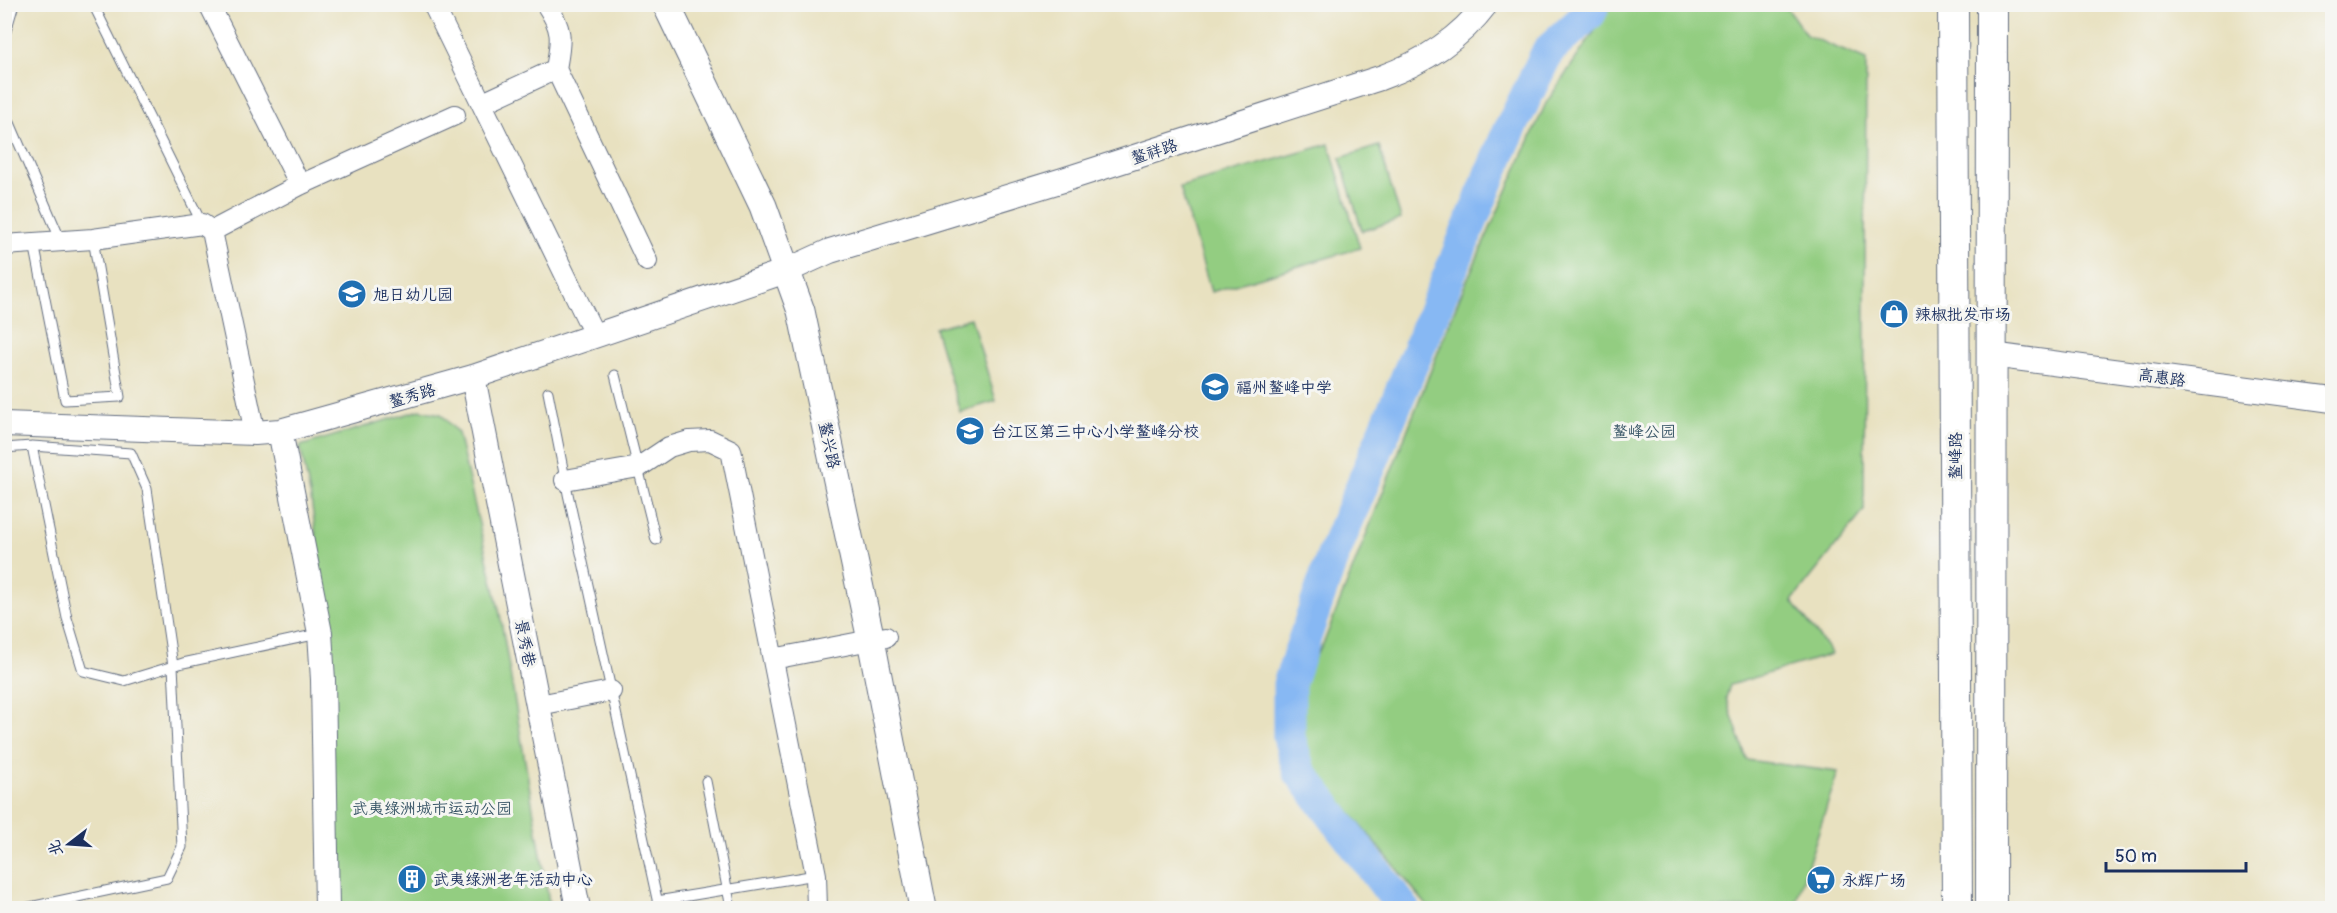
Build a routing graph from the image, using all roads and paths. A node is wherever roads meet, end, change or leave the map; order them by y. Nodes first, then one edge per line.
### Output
1 (14, 4) edge
2 (93, 4) edge
3 (209, 4) edge
4 (433, 4) edge
5 (546, 4) edge
6 (666, 4) edge
7 (685, 4) edge
8 (1486, 4) edge
9 (1953, 4) edge
10 (1992, 4) edge
11 (4, 38) edge
12 (556, 69) junction
13 (483, 103) junction
14 (4, 109) edge
15 (455, 115) dead end
16 (300, 185) junction
17 (207, 228) junction
18 (93, 239) junction
19 (61, 241) junction
20 (34, 243) junction
21 (4, 245) edge
22 (647, 261) dead end
23 (794, 267) junction
24 (595, 336) junction
25 (1992, 355) junction
26 (615, 375) dead end
27 (473, 377) junction
28 (548, 392) dead end
29 (2332, 400) edge
30 (4, 424) edge
31 (280, 431) junction
32 (255, 433) junction
33 (33, 446) junction
34 (4, 448) edge
35 (639, 467) junction
36 (565, 480) junction
37 (656, 540) dead end
38 (320, 633) junction
39 (879, 639) junction
40 (773, 659) junction
41 (173, 666) junction
42 (611, 691) junction
43 (539, 705) junction
44 (706, 781) dead end
45 (816, 875) junction
46 (728, 889) junction
47 (658, 905) edge
48 (25, 909) edge
49 (327, 909) edge
50 (578, 909) edge
51 (731, 909) edge
52 (817, 909) edge
53 (923, 909) edge
54 (940, 909) edge
55 (1957, 909) edge
56 (1991, 909) edge

1 - 11 lane
2 - 17 lane
3 - 16 street
4 - 13 street
5 - 12 street
6 - 23 main road, 鳌兴路
7 - 23 main road, 鳌兴路
8 - 23 street, 鳌祥路
9 - 55 main road, 鳌峰路
10 - 25 main road
12 - 13 street
12 - 22 street
13 - 24 street
14 - 19 lane
15 - 16 street
16 - 17 street
17 - 18 street
17 - 32 street
18 - 19 street
18 - 20 lane
19 - 20 street
20 - 21 street
23 - 24 street, 鳌秀路
23 - 39 main road, 鳌兴路
24 - 27 street, 鳌秀路
25 - 29 street, 高惠路
25 - 56 main road
26 - 35 lane
27 - 31 street, 鳌秀路
27 - 43 street, 景秀巷
28 - 36 lane
30 - 32 street, 鳌秀路
31 - 32 street, 鳌秀路
31 - 38 street
33 - 34 lane
33 - 41 lane
33 - 41 lane
35 - 36 street
35 - 37 lane
35 - 40 street
36 - 42 lane
38 - 41 lane
38 - 49 street
39 - 40 street
39 - 53 main road, 鳌兴路
39 - 54 main road, 鳌兴路
40 - 45 street
41 - 48 lane
42 - 43 street
42 - 47 lane
43 - 50 street, 景秀巷
44 - 46 lane
45 - 46 lane
45 - 52 street
46 - 47 lane
46 - 51 lane

